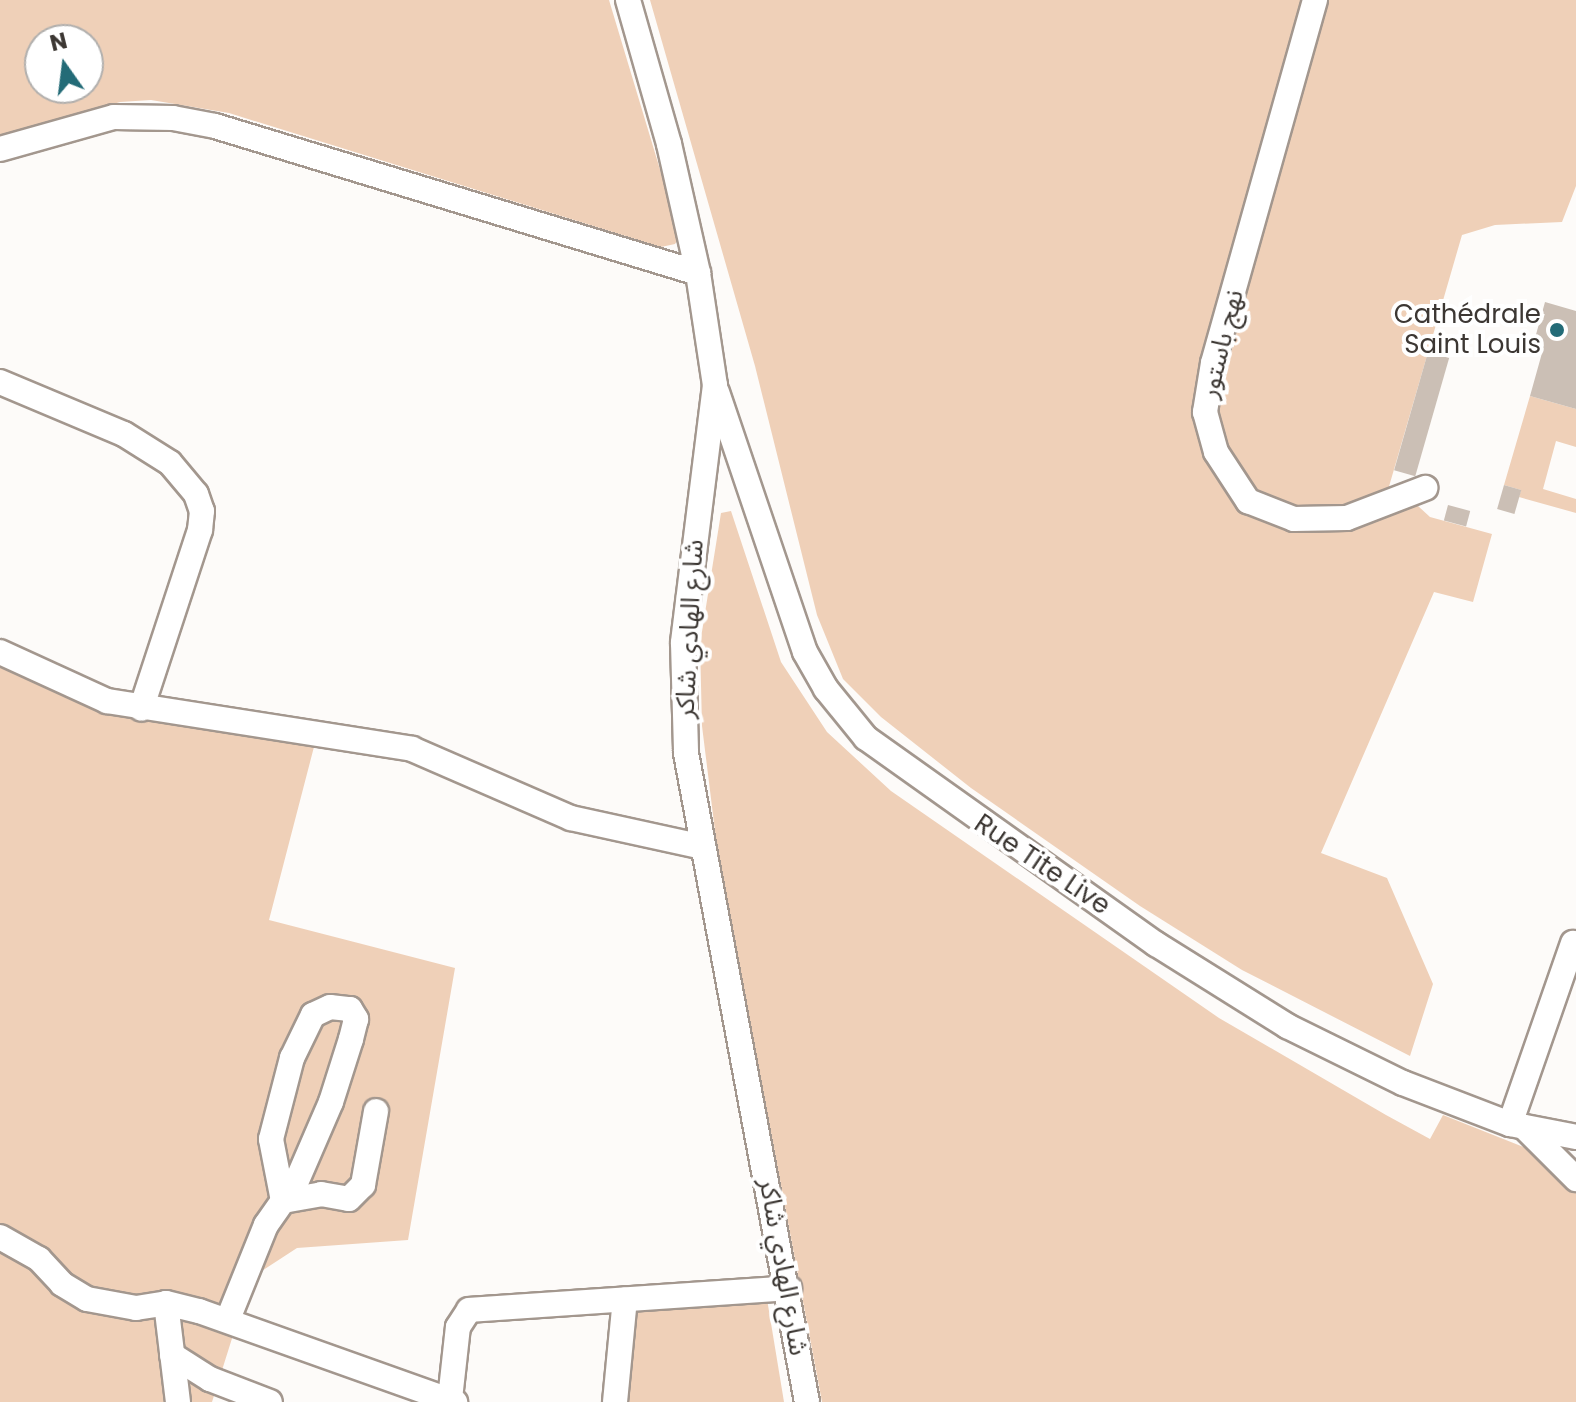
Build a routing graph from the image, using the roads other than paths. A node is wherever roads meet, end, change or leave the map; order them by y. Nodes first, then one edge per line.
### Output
1 (628, 0) edge
2 (1315, 0) edge
3 (0, 149) edge
4 (698, 273) junction
5 (0, 382) edge
6 (715, 385) junction
7 (1425, 488) dead end
8 (0, 652) edge
9 (141, 709) junction
10 (703, 847) junction
11 (1573, 943) dead end
12 (376, 1111) dead end
13 (1517, 1125) junction
14 (1576, 1137) edge
15 (1576, 1179) edge
16 (286, 1200) junction
17 (0, 1237) edge
18 (789, 1288) junction
19 (625, 1299) junction
20 (166, 1303) junction
21 (228, 1319) junction
22 (172, 1355) junction
23 (442, 1398) edge
24 (178, 1402) edge
25 (270, 1402) edge
26 (615, 1402) edge
27 (807, 1402) edge

1 - 4 street, شارع الهادي شاكر
2 - 7 street, نهج باستور
3 - 4 street
4 - 6 street, شارع الهادي شاكر
5 - 9 street
6 - 10 street, شارع الهادي شاكر
6 - 13 street, Rue Tite Live
8 - 9 street
9 - 10 street
10 - 18 street, شارع الهادي شاكر
11 - 13 street
12 - 16 street
13 - 14 street, Rue Tite Live
13 - 15 street
16 - 16 street
16 - 21 street
17 - 20 street
18 - 19 street
18 - 27 street, شارع الهادي شاكر
19 - 23 street
19 - 26 street
20 - 21 street
20 - 22 street
21 - 23 street
22 - 24 street
22 - 25 street

